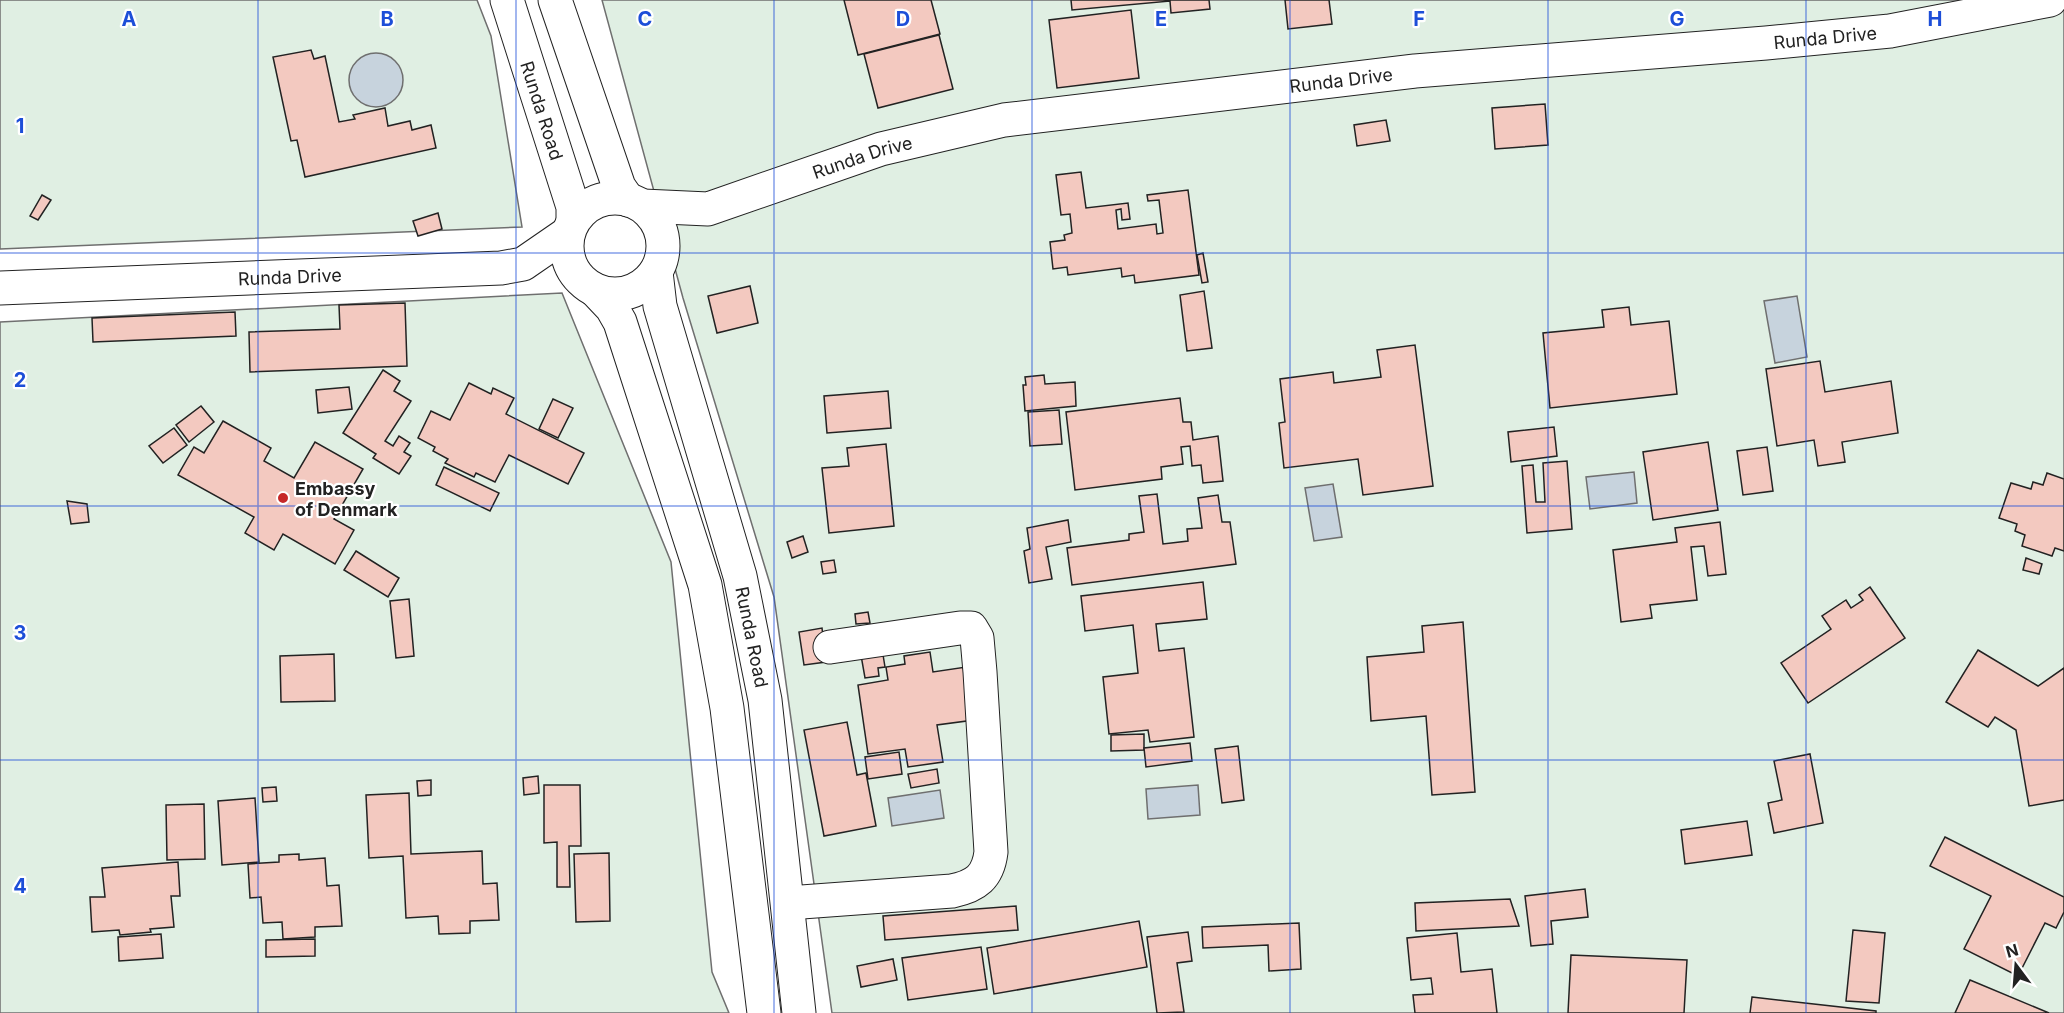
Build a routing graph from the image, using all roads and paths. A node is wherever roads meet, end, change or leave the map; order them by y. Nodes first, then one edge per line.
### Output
1 (507, 0) edge
2 (555, 0) edge
3 (2050, 0) edge
4 (636, 203) junction
5 (708, 209) junction
6 (571, 226) junction
7 (660, 260) junction
8 (523, 264) junction
9 (584, 280) junction
10 (0, 288) edge
11 (830, 647) dead end
12 (788, 903) junction
13 (764, 1013) edge
14 (799, 1013) edge

1 - 6 street, Runda Road
2 - 4 street
3 - 5 street, Runda Drive
4 - 5 street, Runda Drive
4 - 6 street, Runda Drive
4 - 7 street
5 - 7 street
6 - 8 street, Runda Drive
6 - 9 street
7 - 9 street
7 - 12 street, Runda Road
8 - 9 street
8 - 10 street, Runda Drive
9 - 13 street, Runda Road
11 - 12 street
12 - 14 street, Runda Road

